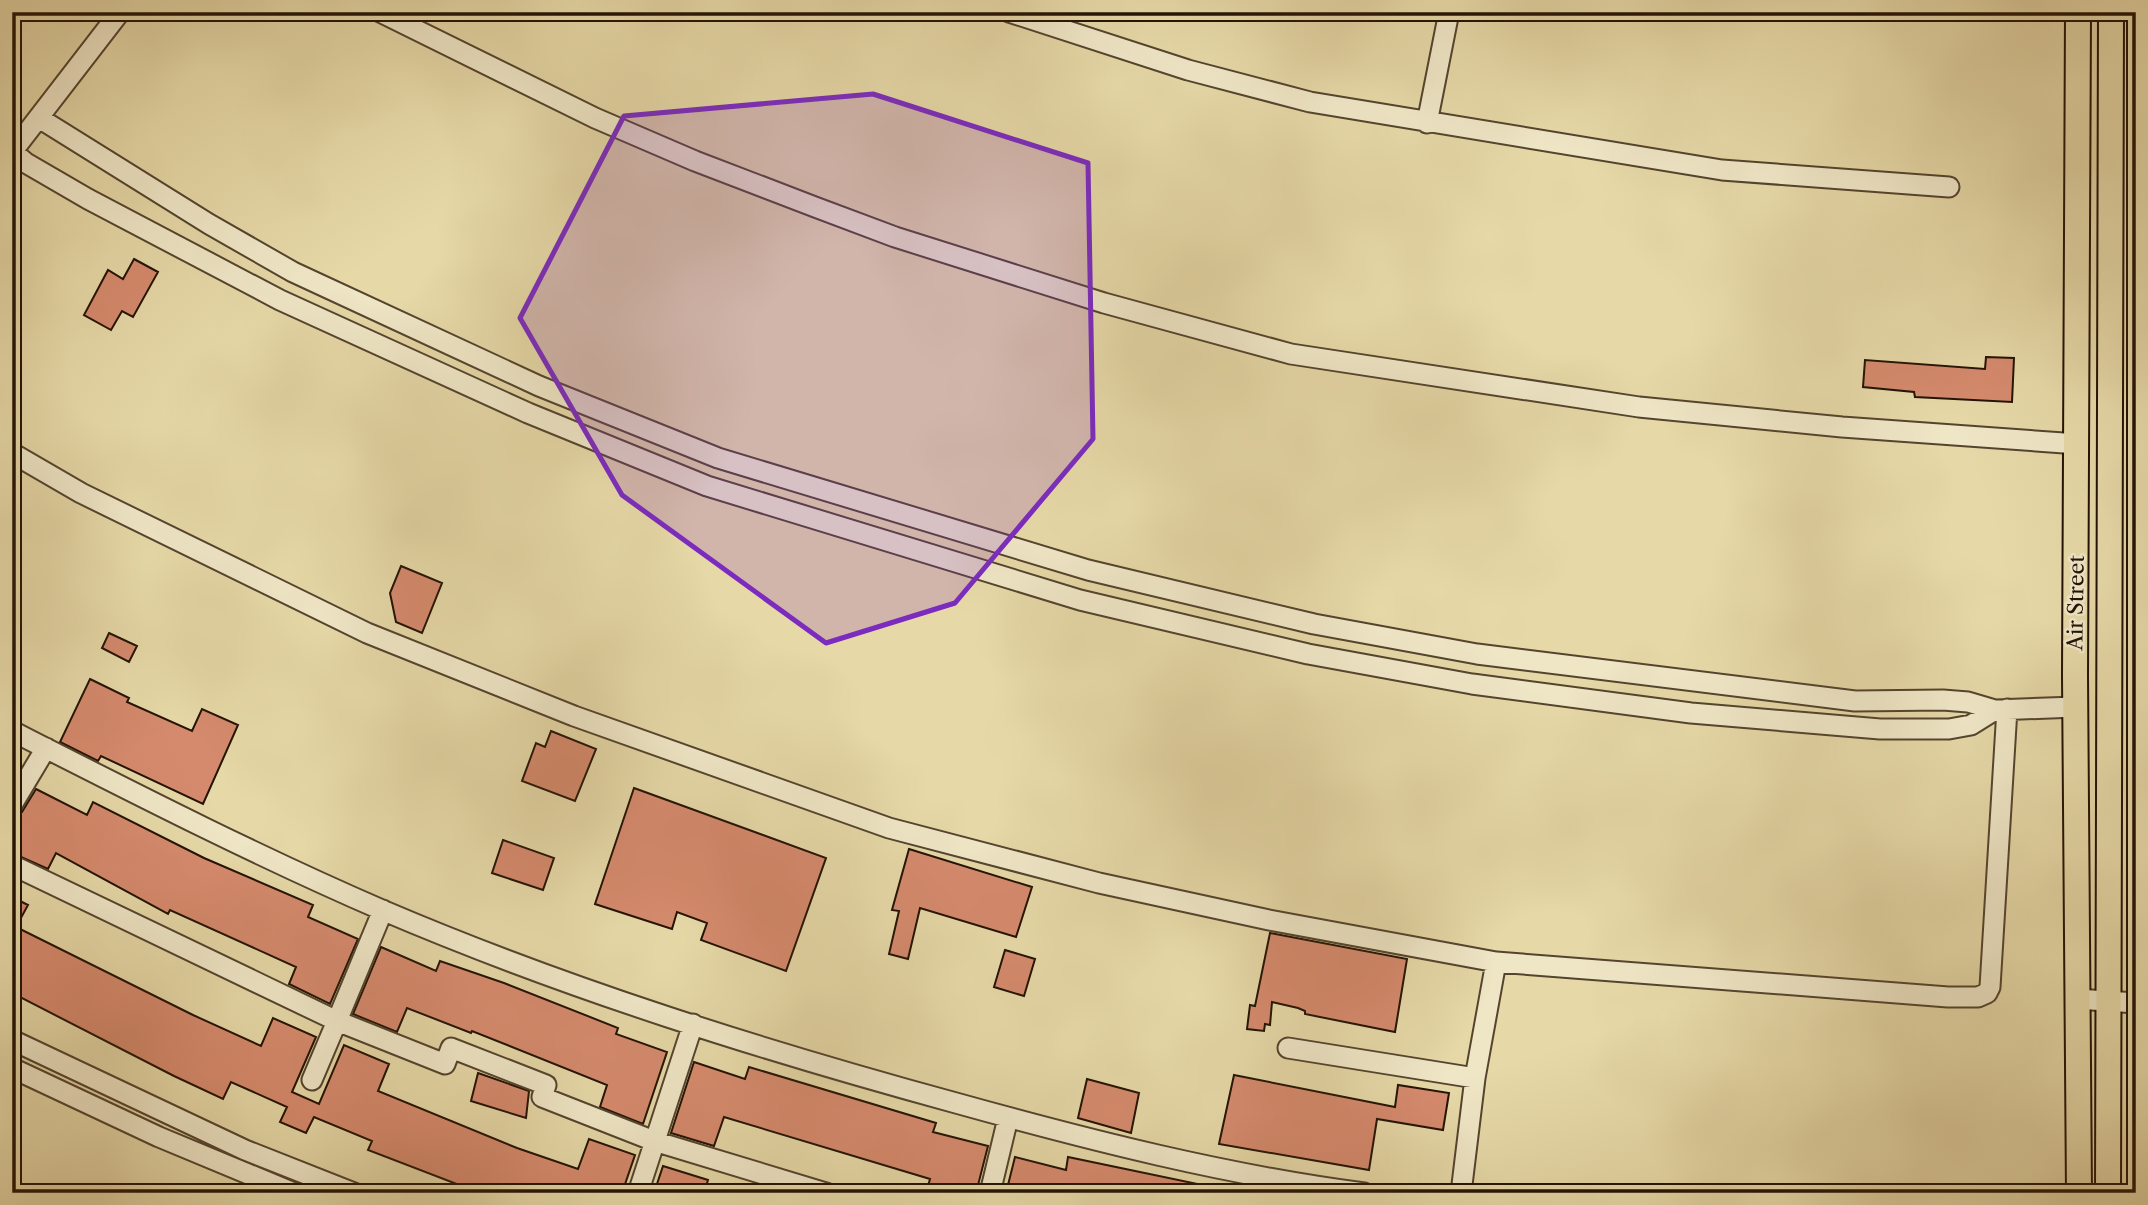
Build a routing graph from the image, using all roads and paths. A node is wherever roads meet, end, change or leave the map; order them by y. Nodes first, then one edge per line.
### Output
1 (120, 12) edge
2 (380, 12) edge
3 (1009, 12) edge
4 (1449, 12) edge
5 (2078, 12) edge
6 (2111, 12) edge
7 (39, 118) junction
8 (1427, 123) junction
9 (12, 152) edge
10 (1949, 187) dead end
11 (2078, 444) junction
12 (12, 453) edge
13 (2076, 707) junction
14 (2001, 710) junction
15 (12, 731) edge
16 (46, 748) junction
17 (12, 806) edge
18 (12, 865) edge
19 (383, 910) junction
20 (1496, 962) junction
21 (2077, 999) junction
22 (2108, 1000) junction
23 (2136, 1003) edge
24 (337, 1021) junction
25 (693, 1024) junction
26 (12, 1040) edge
27 (1288, 1048) dead end
28 (12, 1068) edge
29 (1475, 1078) junction
30 (312, 1080) dead end
31 (1008, 1118) junction
32 (654, 1142) junction
33 (1331, 1191) edge
34 (294, 1193) edge
35 (354, 1193) edge
36 (638, 1193) edge
37 (826, 1193) edge
38 (989, 1193) edge
39 (1364, 1193) edge
40 (1461, 1193) edge
41 (2079, 1193) edge
42 (2108, 1193) edge

1 - 7 street
2 - 11 street
3 - 8 street
4 - 8 street
5 - 11 main road, Air Street
6 - 22 main road, Air Street
7 - 9 street
7 - 14 street
8 - 10 street
9 - 14 street
11 - 13 main road, Air Street
12 - 20 street
13 - 14 street
13 - 21 main road, Air Street
14 - 20 street
15 - 16 street
16 - 17 street
16 - 19 street
18 - 24 street
19 - 24 street
19 - 25 street
20 - 29 street
21 - 22 street
21 - 41 main road, Air Street
22 - 23 street
22 - 42 main road, Air Street
24 - 30 street
24 - 32 street
25 - 31 street
25 - 32 street
26 - 35 street
27 - 29 street
28 - 34 street
29 - 40 street
31 - 33 street
31 - 38 street
32 - 36 street
32 - 37 street
33 - 39 street

